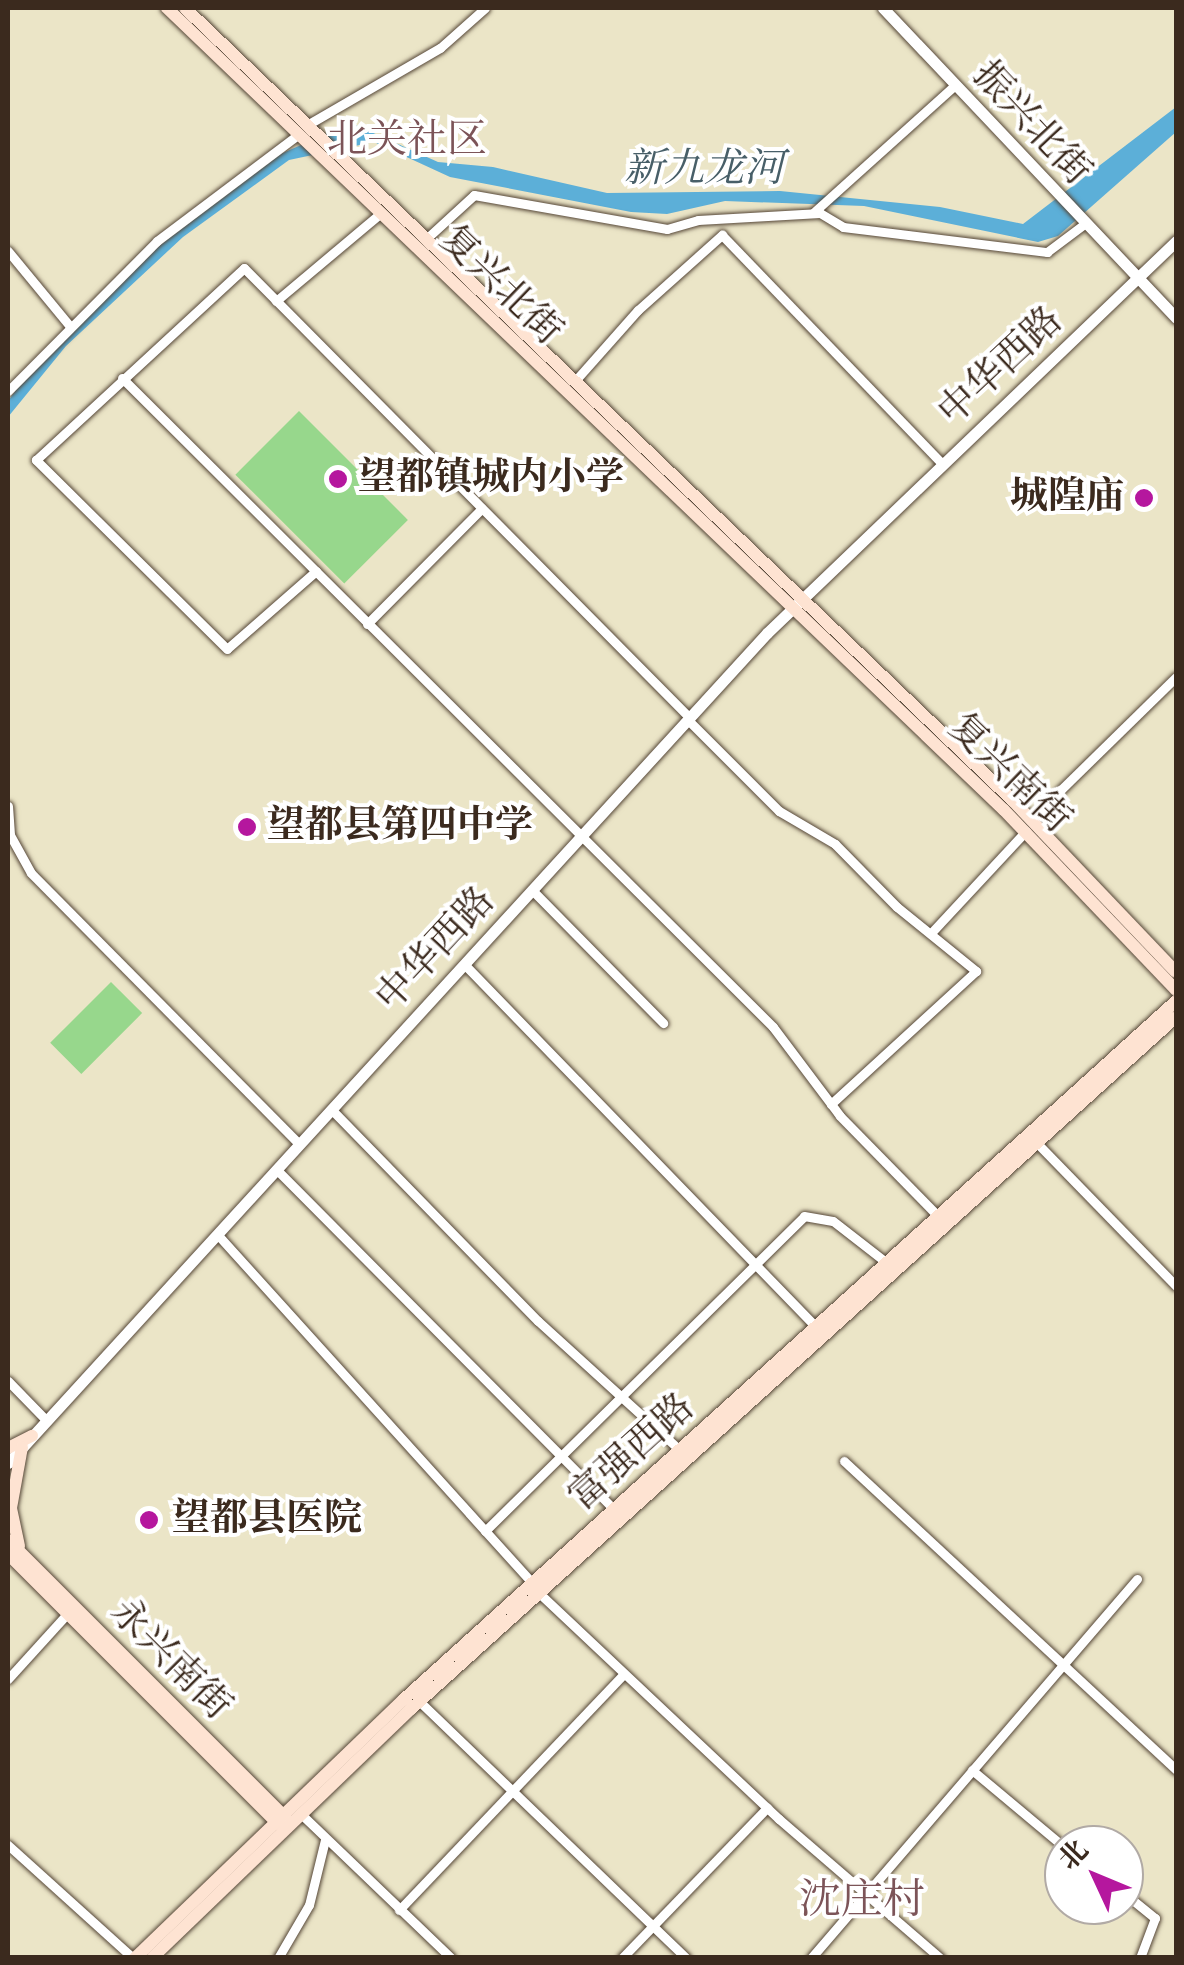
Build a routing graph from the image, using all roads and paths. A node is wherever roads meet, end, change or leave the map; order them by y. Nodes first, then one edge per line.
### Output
1 (167, 8) edge
2 (185, 8) edge
3 (485, 8) edge
4 (882, 8) edge
5 (954, 86) junction
6 (306, 132) junction
7 (330, 156) junction
8 (816, 210) junction
9 (381, 213) junction
10 (1082, 224) junction
11 (426, 239) junction
12 (1176, 241) edge
13 (8, 251) edge
14 (1136, 280) junction
15 (276, 301) junction
16 (1176, 318) edge
17 (69, 324) junction
18 (122, 378) junction
19 (574, 382) junction
20 (8, 391) edge
21 (942, 464) junction
22 (482, 508) junction
23 (316, 571) junction
24 (798, 603) junction
25 (367, 624) junction
26 (1176, 676) edge
27 (689, 719) junction
28 (8, 806) edge
29 (1028, 825) junction
30 (580, 838) junction
31 (532, 890) junction
32 (932, 932) junction
33 (464, 964) junction
34 (1176, 972) edge
35 (1176, 990) edge
36 (1176, 1001) edge
37 (1176, 1017) edge
38 (663, 1023) dead end
39 (832, 1104) junction
40 (331, 1109) junction
41 (1037, 1143) junction
42 (299, 1144) junction
43 (276, 1169) junction
44 (938, 1216) junction
45 (217, 1234) junction
46 (756, 1263) junction
47 (887, 1263) junction
48 (1176, 1286) edge
49 (816, 1327) junction
50 (8, 1381) edge
51 (620, 1395) junction
52 (47, 1420) junction
53 (32, 1436) joint
54 (15, 1448) edge
55 (680, 1450) junction
56 (559, 1457) junction
57 (844, 1461) dead end
58 (8, 1463) edge
59 (614, 1509) junction
60 (485, 1531) junction
61 (8, 1540) edge
62 (8, 1554) edge
63 (24, 1557) junction
64 (8, 1564) edge
65 (28, 1574) junction
66 (1137, 1579) dead end
67 (536, 1588) junction
68 (68, 1614) junction
69 (1062, 1666) junction
70 (624, 1674) junction
71 (8, 1679) edge
72 (419, 1701) junction
73 (972, 1770) junction
74 (1176, 1770) edge
75 (511, 1792) junction
76 (767, 1808) junction
77 (286, 1819) junction
78 (1044, 1829) edge
79 (325, 1840) junction
80 (8, 1844) edge
81 (865, 1895) junction
82 (1144, 1909) edge
83 (398, 1910) junction
84 (652, 1926) junction
85 (134, 1958) edge
86 (152, 1958) edge
87 (278, 1958) edge
88 (450, 1958) edge
89 (622, 1958) edge
90 (686, 1958) edge
91 (811, 1958) edge
92 (940, 1958) edge
93 (1140, 1958) edge

1 - 6 main road, 复兴北街
2 - 6 main road, 复兴北街
3 - 6 street
4 - 5 street, 振兴北街
5 - 8 street
5 - 10 street, 振兴北街
6 - 7 main road, 复兴北街
6 - 17 street
7 - 9 main road, 复兴北街
7 - 11 main road, 复兴北街
8 - 10 street
8 - 11 street
9 - 15 street
9 - 24 main road, 复兴北街
10 - 14 street, 振兴北街
11 - 19 main road, 复兴北街
12 - 14 street, 中华西路
13 - 17 street
14 - 16 street, 振兴北街
14 - 21 street, 中华西路
15 - 18 street
15 - 22 street
17 - 20 street
18 - 23 street
18 - 23 street
19 - 21 street
19 - 24 main road, 复兴北街
21 - 24 street, 中华西路
22 - 25 street
22 - 27 street
23 - 25 street
24 - 27 street, 中华西路
24 - 29 main road, 复兴南街
25 - 30 street
26 - 29 street
27 - 30 street, 中华西路
27 - 32 street
28 - 42 street
29 - 32 street
29 - 34 main road, 复兴南街
29 - 35 main road, 复兴南街
30 - 31 street, 中华西路
30 - 39 street
31 - 33 street, 中华西路
31 - 38 street
32 - 39 street
33 - 40 street, 中华西路
33 - 46 street
36 - 44 main road, 富强西路
37 - 41 main road, 富强西路
39 - 44 street
40 - 42 street, 中华西路
40 - 51 street
41 - 48 street
41 - 67 main road, 富强西路
42 - 43 street, 中华西路
43 - 45 street, 中华西路
43 - 56 street
44 - 47 main road, 富强西路
45 - 52 street, 中华西路
45 - 60 street
46 - 47 street
46 - 49 street
46 - 51 street
47 - 49 main road, 富强西路
49 - 55 main road, 富强西路
50 - 52 street
51 - 55 street
51 - 56 street
52 - 53 street, 中华西路
53 - 54 main road
54 - 58 street
54 - 63 main road
55 - 59 main road, 富强西路
56 - 59 street
56 - 60 street
57 - 69 street
59 - 67 main road, 富强西路
60 - 67 street
61 - 63 main road, 永兴南街
62 - 65 main road, 永兴南街
63 - 77 main road, 永兴南街
64 - 65 main road
65 - 68 main road, 永兴南街
66 - 69 street
67 - 70 street
67 - 72 main road, 富强西路
67 - 77 main road, 富强西路
68 - 71 street
68 - 77 main road, 永兴南街
69 - 73 street
69 - 74 street
70 - 75 street
70 - 76 street
72 - 75 street
72 - 77 main road, 富强西路
73 - 78 street
73 - 81 street
75 - 83 street
75 - 84 street
76 - 81 street
76 - 84 street
77 - 79 street
77 - 85 main road, 富强西路
77 - 86 main road, 富强西路
79 - 83 street
79 - 87 street
80 - 85 street
81 - 91 street
81 - 92 street
82 - 93 street
83 - 88 street
84 - 89 street
84 - 90 street

